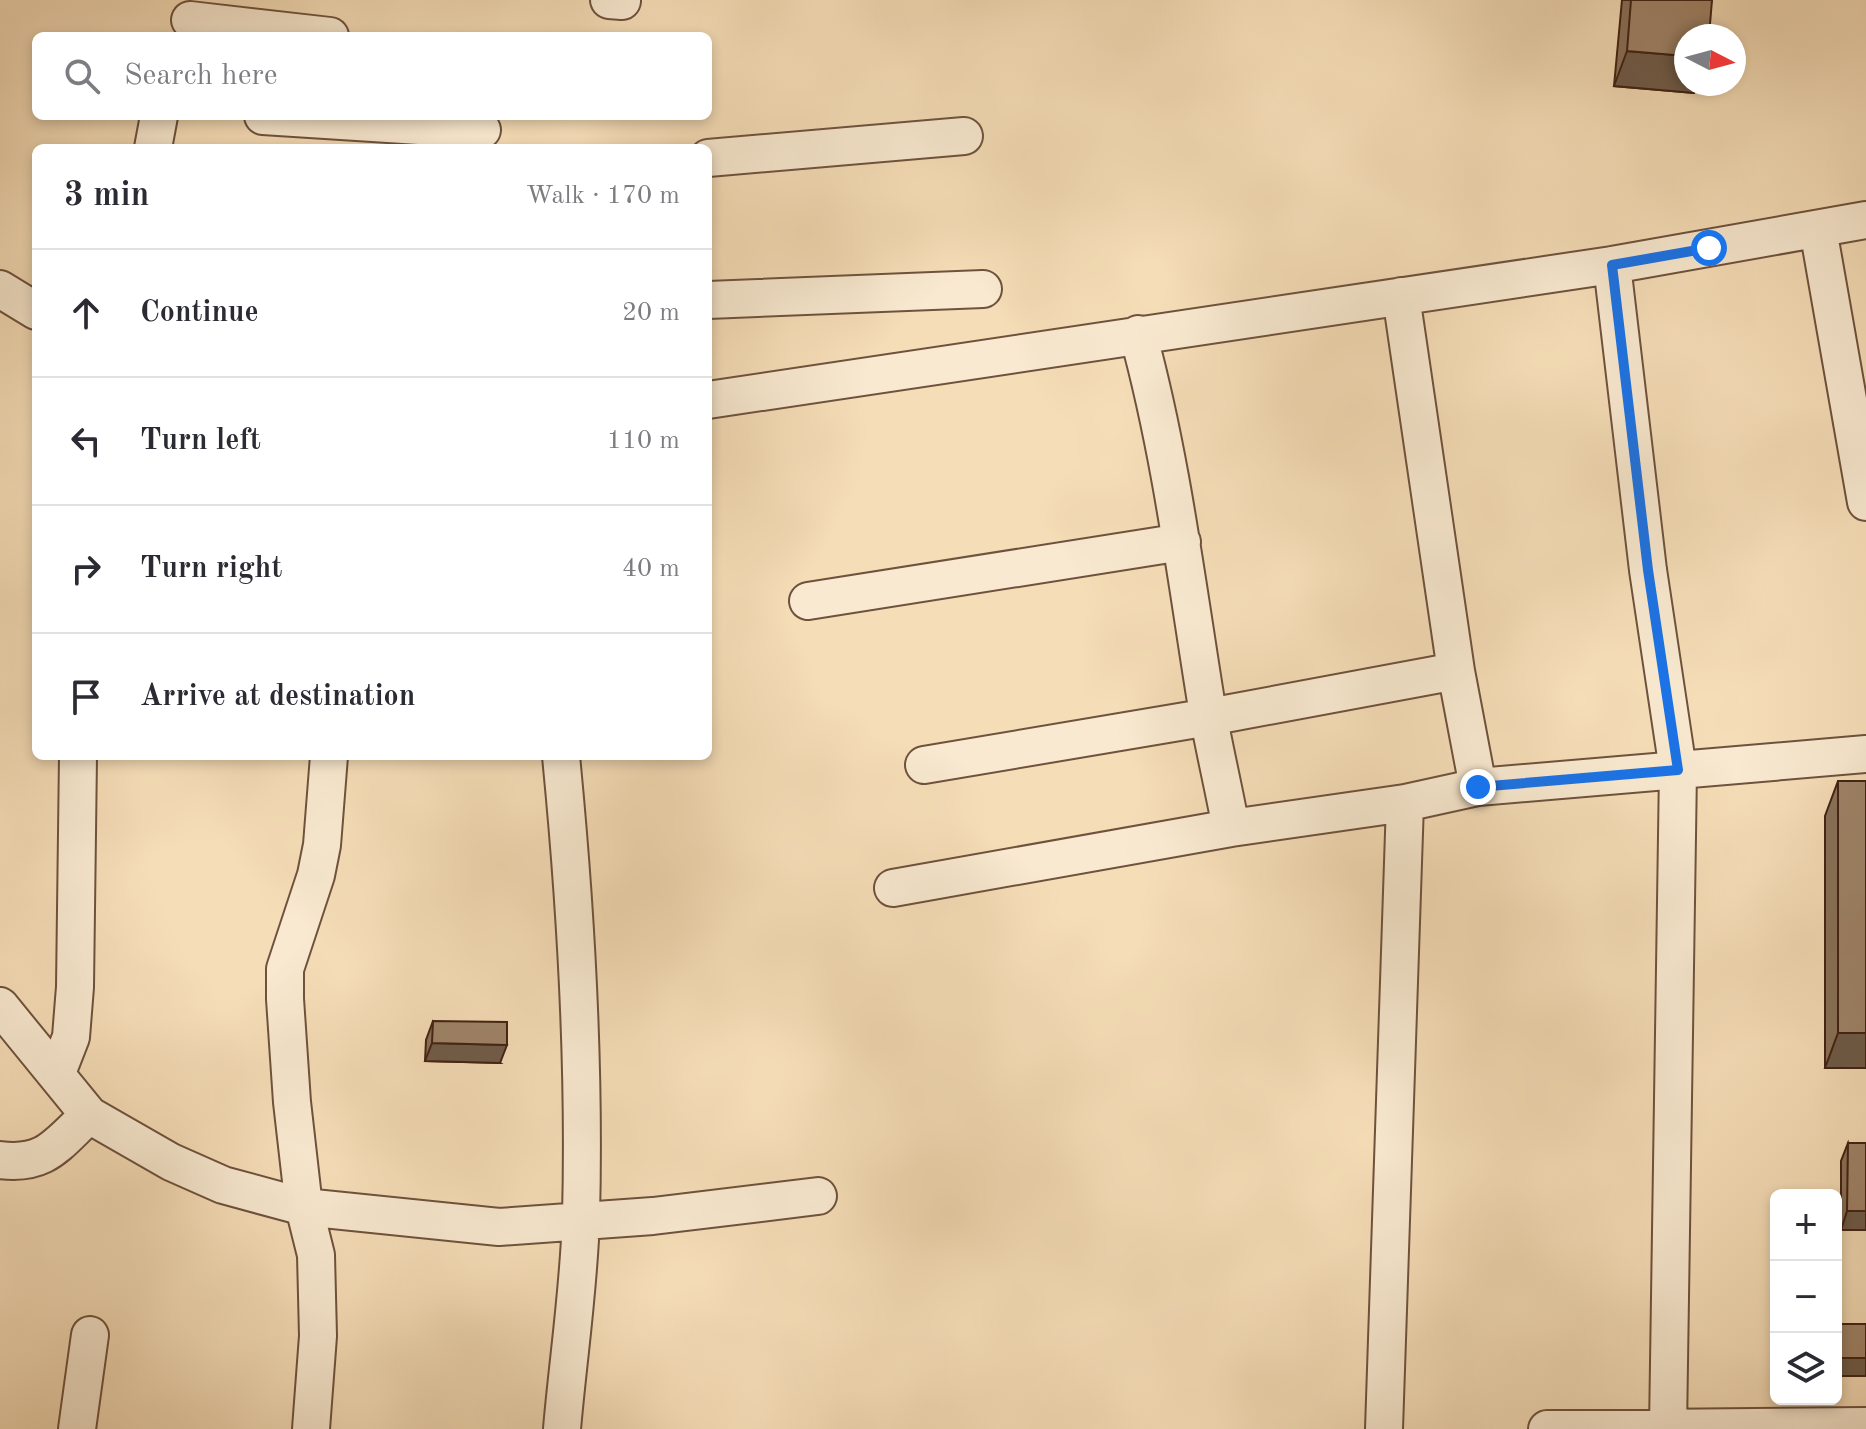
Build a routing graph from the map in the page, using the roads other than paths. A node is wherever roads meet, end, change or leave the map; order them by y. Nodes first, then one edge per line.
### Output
1 (191, 19) edge
2 (297, 32) edge
3 (158, 120) edge
4 (326, 120) edge
5 (482, 130) dead end
6 (964, 136) dead end
7 (154, 144) edge
8 (712, 158) edge
9 (1866, 220) edge
10 (1818, 229) junction
11 (1612, 265) junction
12 (0, 289) edge
13 (983, 289) dead end
14 (1401, 296) junction
15 (712, 300) edge
16 (32, 309) edge
17 (1138, 334) junction
18 (712, 399) edge
19 (1866, 502) edge
20 (1182, 542) junction
21 (808, 601) dead end
22 (1456, 671) junction
23 (1209, 717) junction
24 (1866, 754) edge
25 (78, 760) edge
26 (329, 760) edge
27 (561, 760) edge
28 (924, 765) dead end
29 (1678, 770) junction
30 (1478, 787) junction
31 (1405, 803) junction
32 (1231, 828) junction
33 (893, 888) dead end
34 (0, 1006) edge
35 (57, 1073) junction
36 (89, 1115) junction
37 (0, 1160) edge
38 (818, 1196) dead end
39 (304, 1207) junction
40 (581, 1220) junction
41 (90, 1335) dead end
42 (1866, 1426) edge
43 (1668, 1428) edge
44 (77, 1429) edge
45 (311, 1429) edge
46 (562, 1429) edge
47 (1384, 1429) edge
48 (1547, 1429) edge

1 - 2 street
3 - 7 street
4 - 5 street
6 - 8 street
9 - 10 street
10 - 11 street
10 - 19 street
11 - 14 street
11 - 29 street
12 - 16 street
13 - 15 street
14 - 17 street
14 - 22 street
17 - 18 street
17 - 20 street
20 - 21 street
20 - 23 street
22 - 23 street
22 - 30 street
23 - 28 street
23 - 32 street
24 - 29 street
25 - 35 street
26 - 39 street
27 - 40 street
29 - 30 street
29 - 43 street
30 - 31 street
31 - 32 street
31 - 47 street
32 - 33 street
34 - 35 street
35 - 36 street
36 - 37 street
36 - 39 street
38 - 40 street
39 - 40 street
39 - 45 street
40 - 46 street
41 - 44 street
42 - 43 street
43 - 48 street

